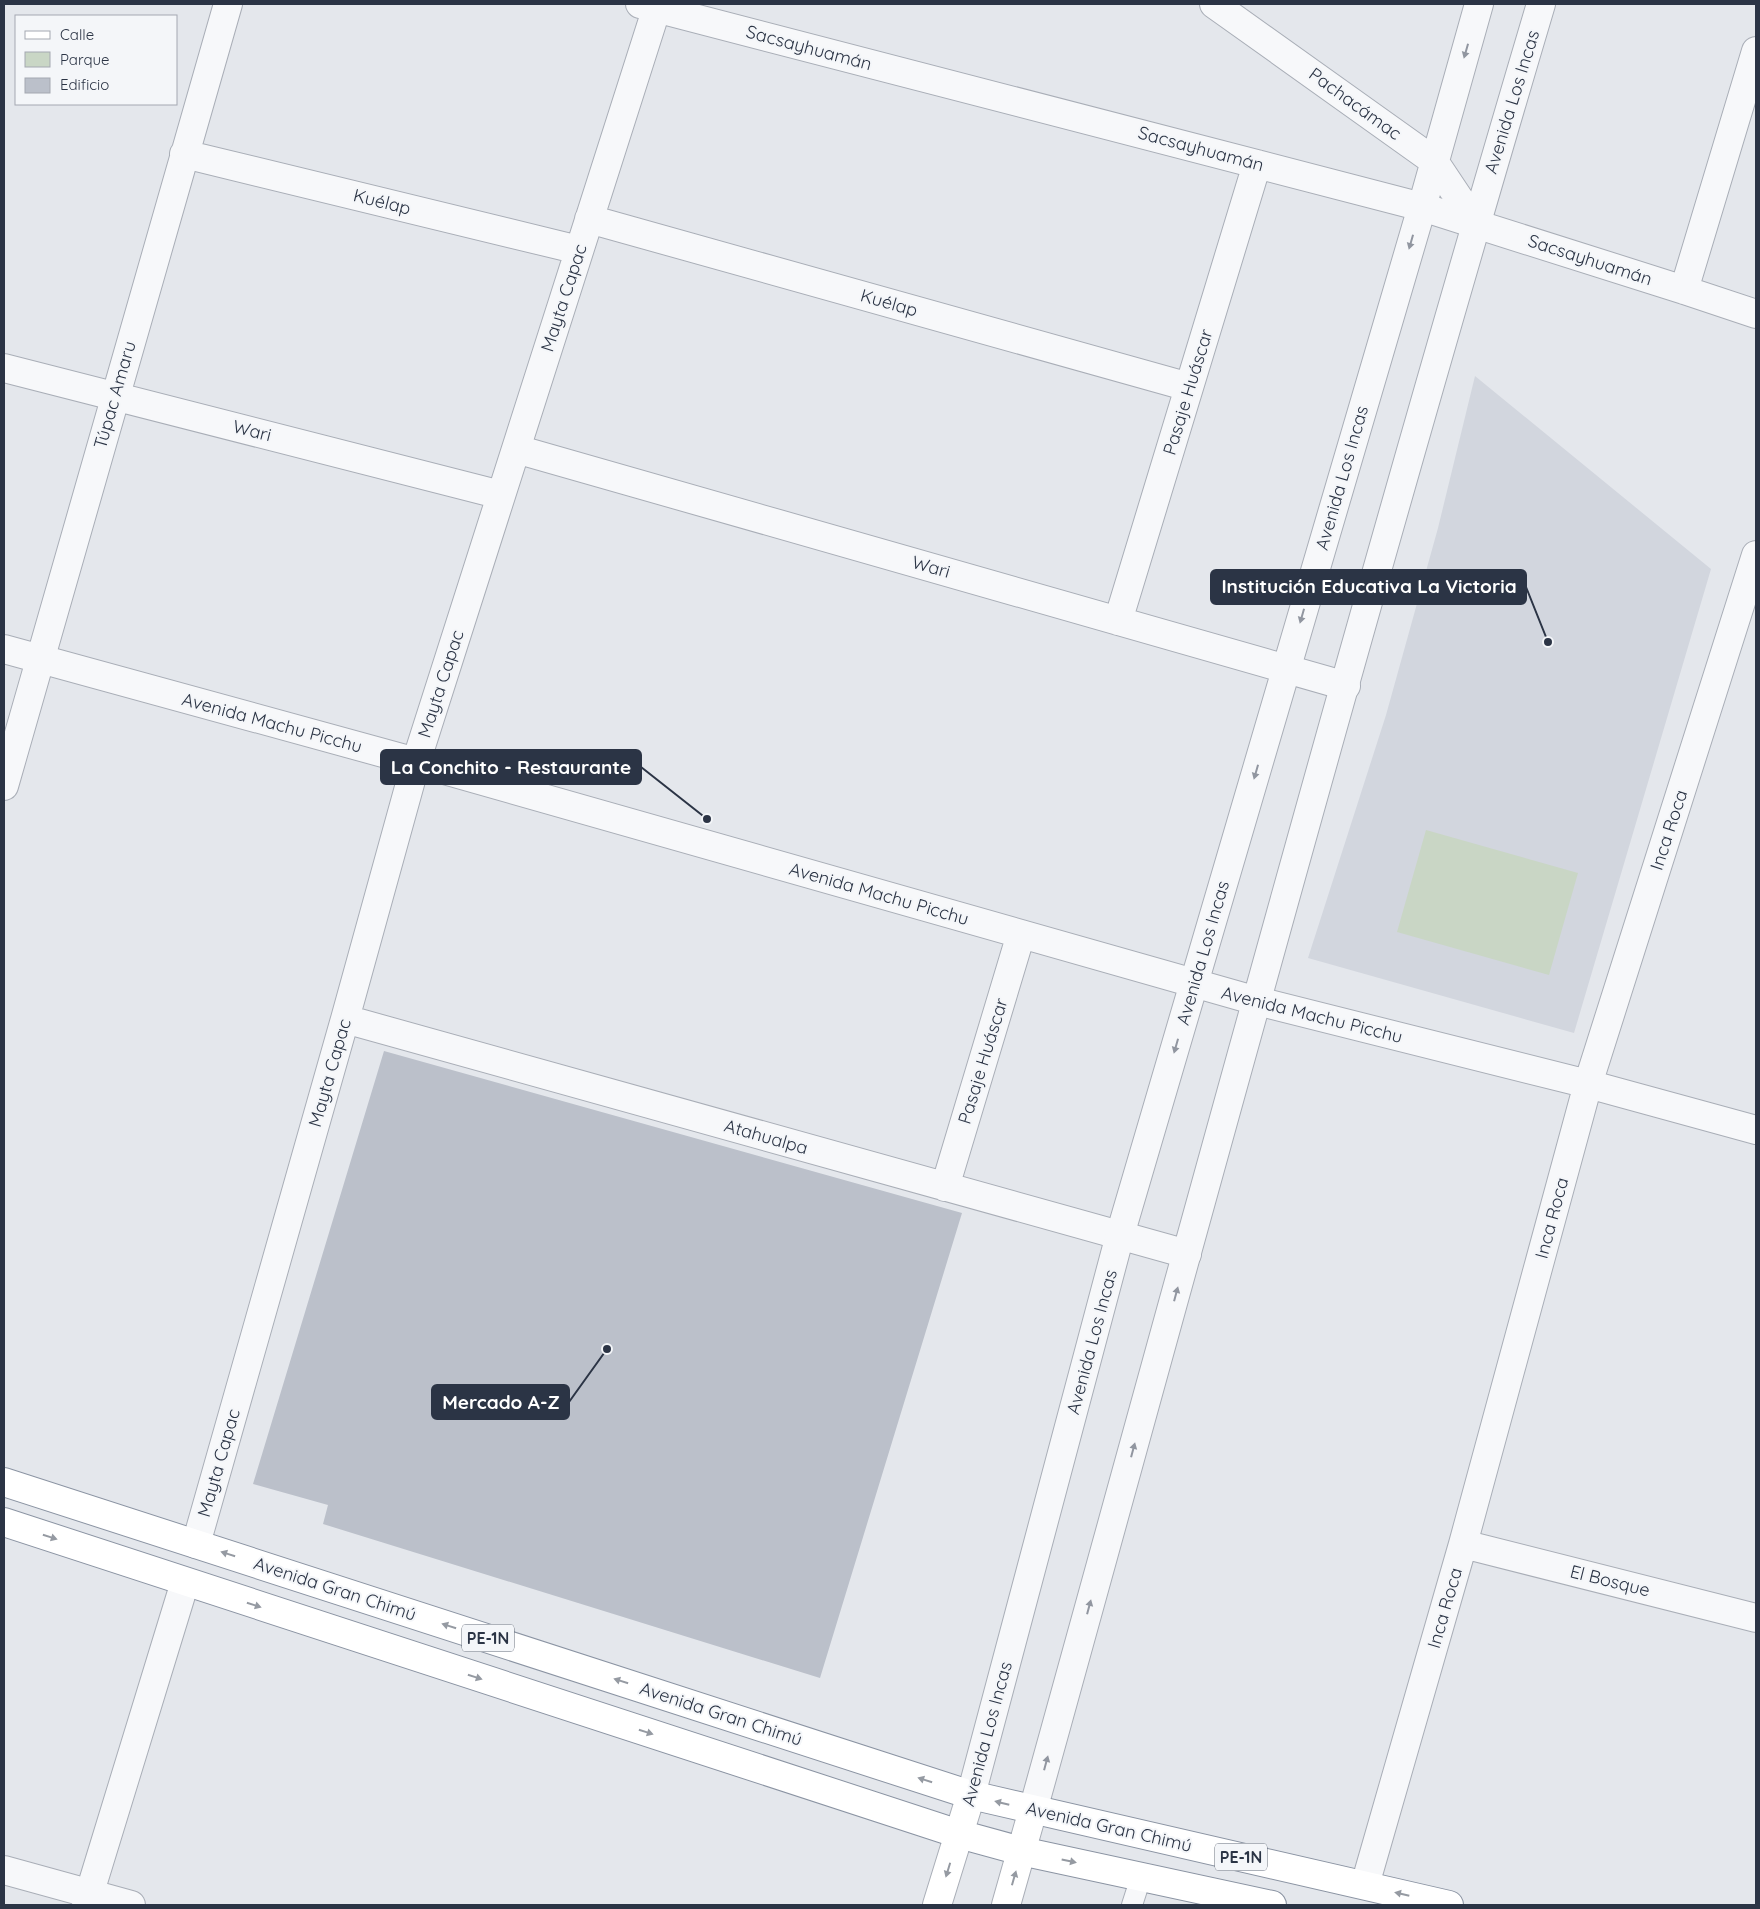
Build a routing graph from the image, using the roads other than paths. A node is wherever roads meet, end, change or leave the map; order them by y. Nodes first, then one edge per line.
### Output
1 (228, 4) edge
2 (1214, 4) edge
3 (1479, 4) edge
4 (1541, 4) edge
5 (651, 5) edge
6 (1756, 52) edge
7 (184, 154) junction
8 (1434, 161) junction
9 (1257, 164) junction
10 (1422, 207) junction
11 (589, 219) junction
12 (1476, 224) junction
13 (579, 250) junction
14 (1684, 290) junction
15 (1756, 314) edge
16 (4, 368) edge
17 (1189, 387) junction
18 (114, 396) junction
19 (516, 449) junction
20 (501, 495) junction
21 (1756, 555) edge
22 (1118, 621) junction
23 (4, 649) edge
24 (40, 658) junction
25 (1286, 669) junction
26 (1346, 686) junction
27 (416, 762) junction
28 (4, 786) edge
29 (1021, 934) junction
30 (1194, 984) junction
31 (1257, 1002) junction
32 (345, 1020) junction
33 (1588, 1084) junction
34 (1756, 1130) edge
35 (946, 1187) junction
36 (1120, 1235) junction
37 (1187, 1254) junction
38 (4, 1482) edge
39 (4, 1522) edge
40 (196, 1544) junction
41 (1463, 1544) junction
42 (185, 1582) junction
43 (1756, 1618) edge
44 (971, 1795) junction
45 (1033, 1810) junction
46 (959, 1834) junction
47 (1021, 1850) junction
48 (4, 1870) edge
49 (1141, 1877) junction
50 (1365, 1885) junction
51 (88, 1900) edge
52 (131, 1905) edge
53 (937, 1905) edge
54 (1006, 1905) edge
55 (1132, 1905) edge
56 (1272, 1905) edge
57 (1449, 1905) edge

1 - 7 street, Túpac Amaru
2 - 8 street, Pachacámac
3 -> 8 street, Avenida Los Incas
4 - 12 street, Avenida Los Incas
5 - 9 street, Sacsayhuamán
5 - 11 street, Mayta Capac
6 - 14 street
7 - 13 street, Kuélap
7 - 18 street, Túpac Amaru
8 - 10 street, Avenida Los Incas
8 - 12 street, Pachacámac
9 - 10 street, Sacsayhuamán
9 - 17 street, Pasaje Huáscar
10 - 12 street, Sacsayhuamán
10 -> 25 street, Avenida Los Incas
11 - 13 street, Mayta Capac
11 - 17 street, Kuélap
12 - 14 street, Sacsayhuamán
12 - 26 street, Avenida Los Incas
13 - 19 street, Mayta Capac
14 - 15 street, Sacsayhuamán
16 - 18 street, Wari
17 - 22 street, Pasaje Huáscar
18 - 20 street, Wari
18 - 24 street, Túpac Amaru
19 - 20 street, Mayta Capac
19 - 22 street, Wari
20 - 27 street, Mayta Capac
21 - 33 street, Inca Roca
22 - 25 street, Wari
23 - 24 street, Avenida Machu Picchu
24 - 27 street, Avenida Machu Picchu
24 - 28 street, Túpac Amaru
25 - 26 street, Wari
25 -> 30 street, Avenida Los Incas
26 - 31 street, Avenida Los Incas
27 - 29 street, Avenida Machu Picchu
27 - 32 street, Mayta Capac
29 - 30 street, Avenida Machu Picchu
29 - 35 street, Pasaje Huáscar
30 - 31 street, Avenida Machu Picchu
30 -> 36 street, Avenida Los Incas
31 - 33 street, Avenida Machu Picchu
31 - 37 street, Avenida Los Incas
32 - 35 street, Atahualpa
32 - 40 street, Mayta Capac
33 - 34 street, Avenida Machu Picchu
33 - 41 street, Inca Roca
35 - 36 street, Atahualpa
36 - 37 street, Atahualpa
36 - 44 street, Avenida Los Incas
45 -> 37 street, Avenida Los Incas
38 - 40 main road, Avenida Gran Chimú / PE-1N
39 -> 42 main road, PE-1N
44 -> 40 main road, Avenida Gran Chimú / PE-1N
41 - 43 street, El Bosque
41 - 50 street, Inca Roca
42 -> 46 main road, PE-1N
42 - 51 street
45 -> 44 main road, Avenida Gran Chimú / PE-1N
44 - 46 main road, Avenida Los Incas
45 - 47 main road, Avenida Los Incas
45 - 50 main road, Avenida Gran Chimú / PE-1N
46 - 47 main road, PE-1N
46 -> 53 main road, Avenida Los Incas
47 -> 49 main road, PE-1N
54 -> 47 main road, Avenida Los Incas
48 - 51 street
49 - 55 lane
49 - 56 main road, PE-1N
57 -> 50 main road, Avenida Gran Chimú / PE-1N
51 - 52 street

